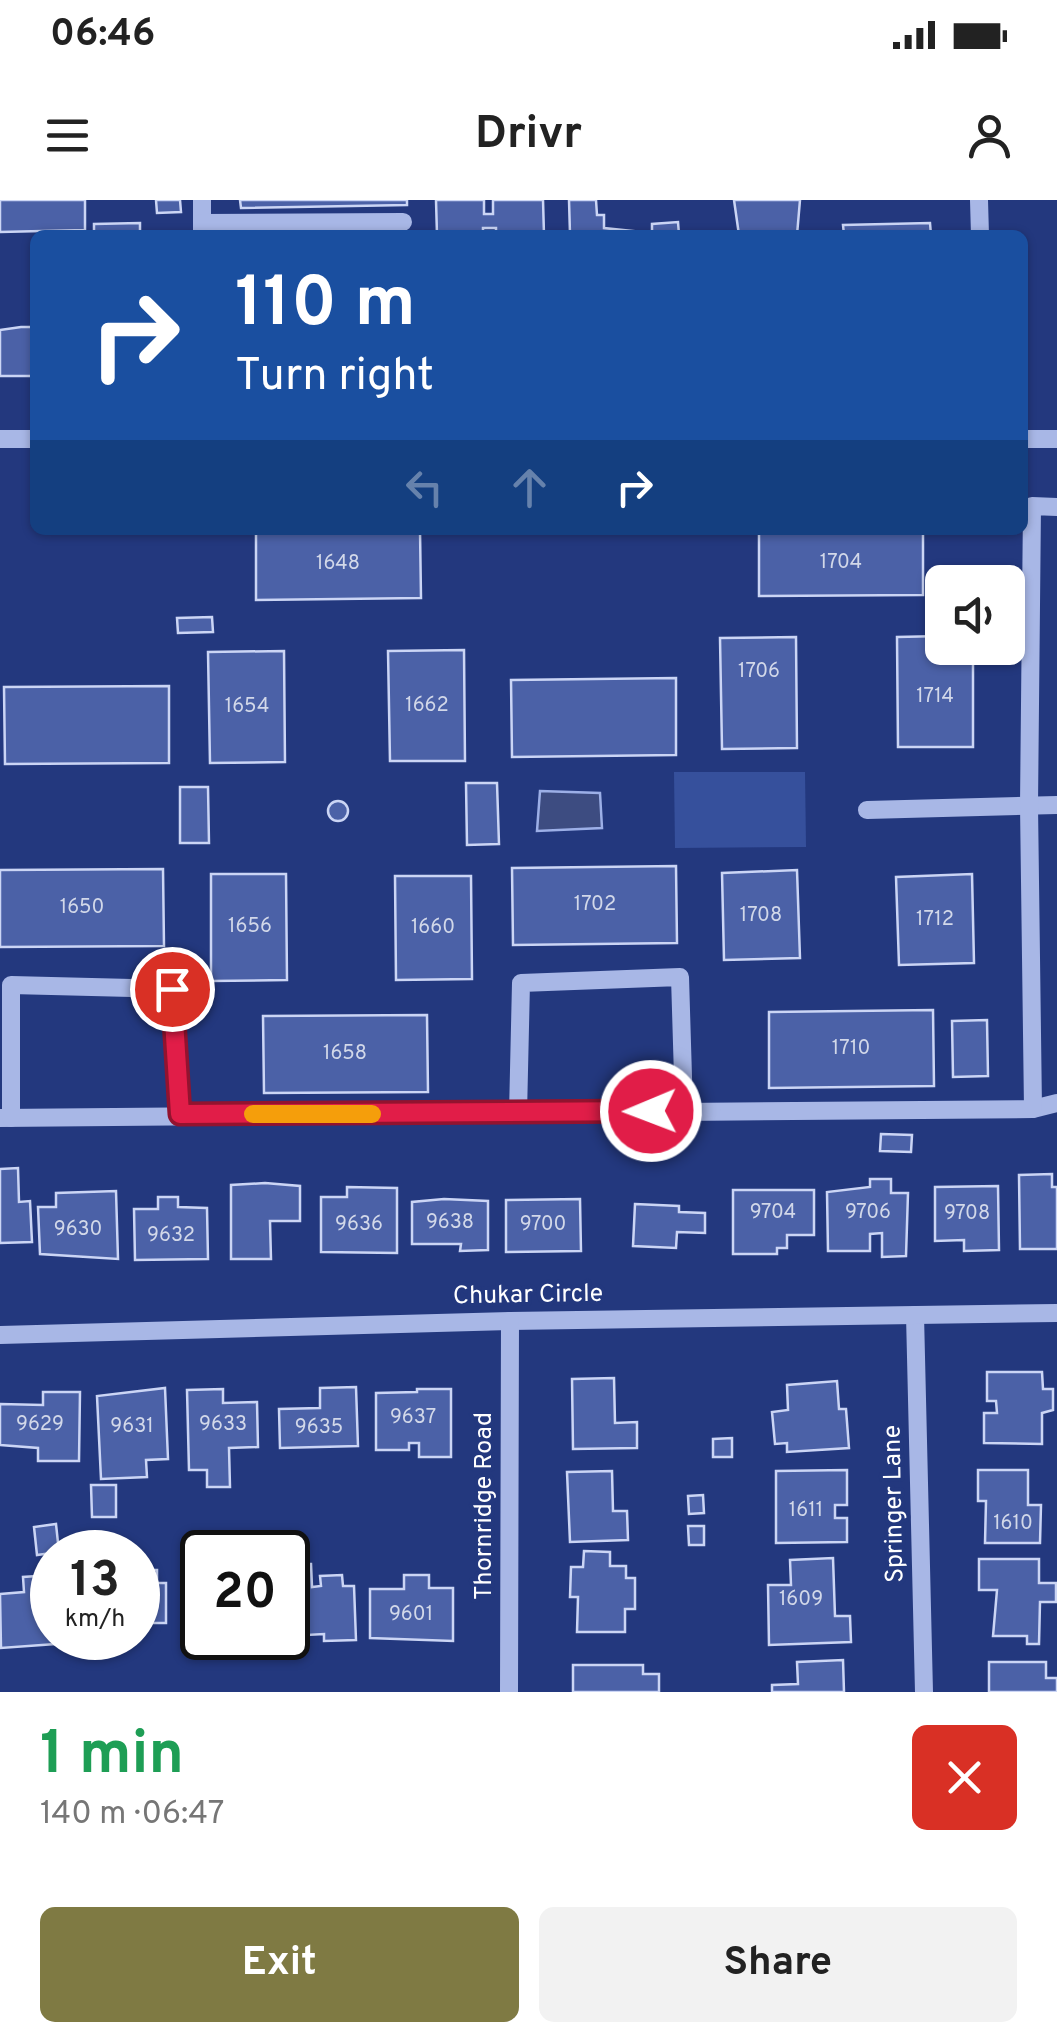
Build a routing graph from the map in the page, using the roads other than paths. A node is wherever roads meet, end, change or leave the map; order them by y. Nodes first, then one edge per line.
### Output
1 (202, 200) edge
2 (978, 200) edge
3 (403, 222) dead end
4 (202, 229) edge
5 (980, 230) edge
6 (0, 439) edge
7 (30, 439) edge
8 (1028, 439) edge
9 (1057, 439) edge
10 (1057, 507) edge
11 (1029, 805) junction
12 (1057, 805) edge
13 (867, 810) dead end
14 (1057, 1103) edge
15 (684, 1110) junction
16 (1034, 1110) junction
17 (180, 1114) junction
18 (518, 1114) junction
19 (6, 1118) edge
20 (1057, 1313) edge
21 (916, 1315) junction
22 (510, 1321) junction
23 (0, 1335) edge
24 (509, 1692) edge
25 (924, 1692) edge

1 - 4 street
2 - 5 street
3 - 4 street
6 - 7 street
8 - 9 street
10 - 11 street
11 - 12 street
11 - 13 street
11 - 16 street
14 - 16 street
15 - 16 street
15 - 18 street
15 - 18 street
17 - 18 street
17 - 19 street
17 - 19 street
20 - 21 street, Chukar Circle
21 - 22 street, Chukar Circle
21 - 25 street, Springer Lane
22 - 23 street, Chukar Circle
22 - 24 street, Thornridge Road

